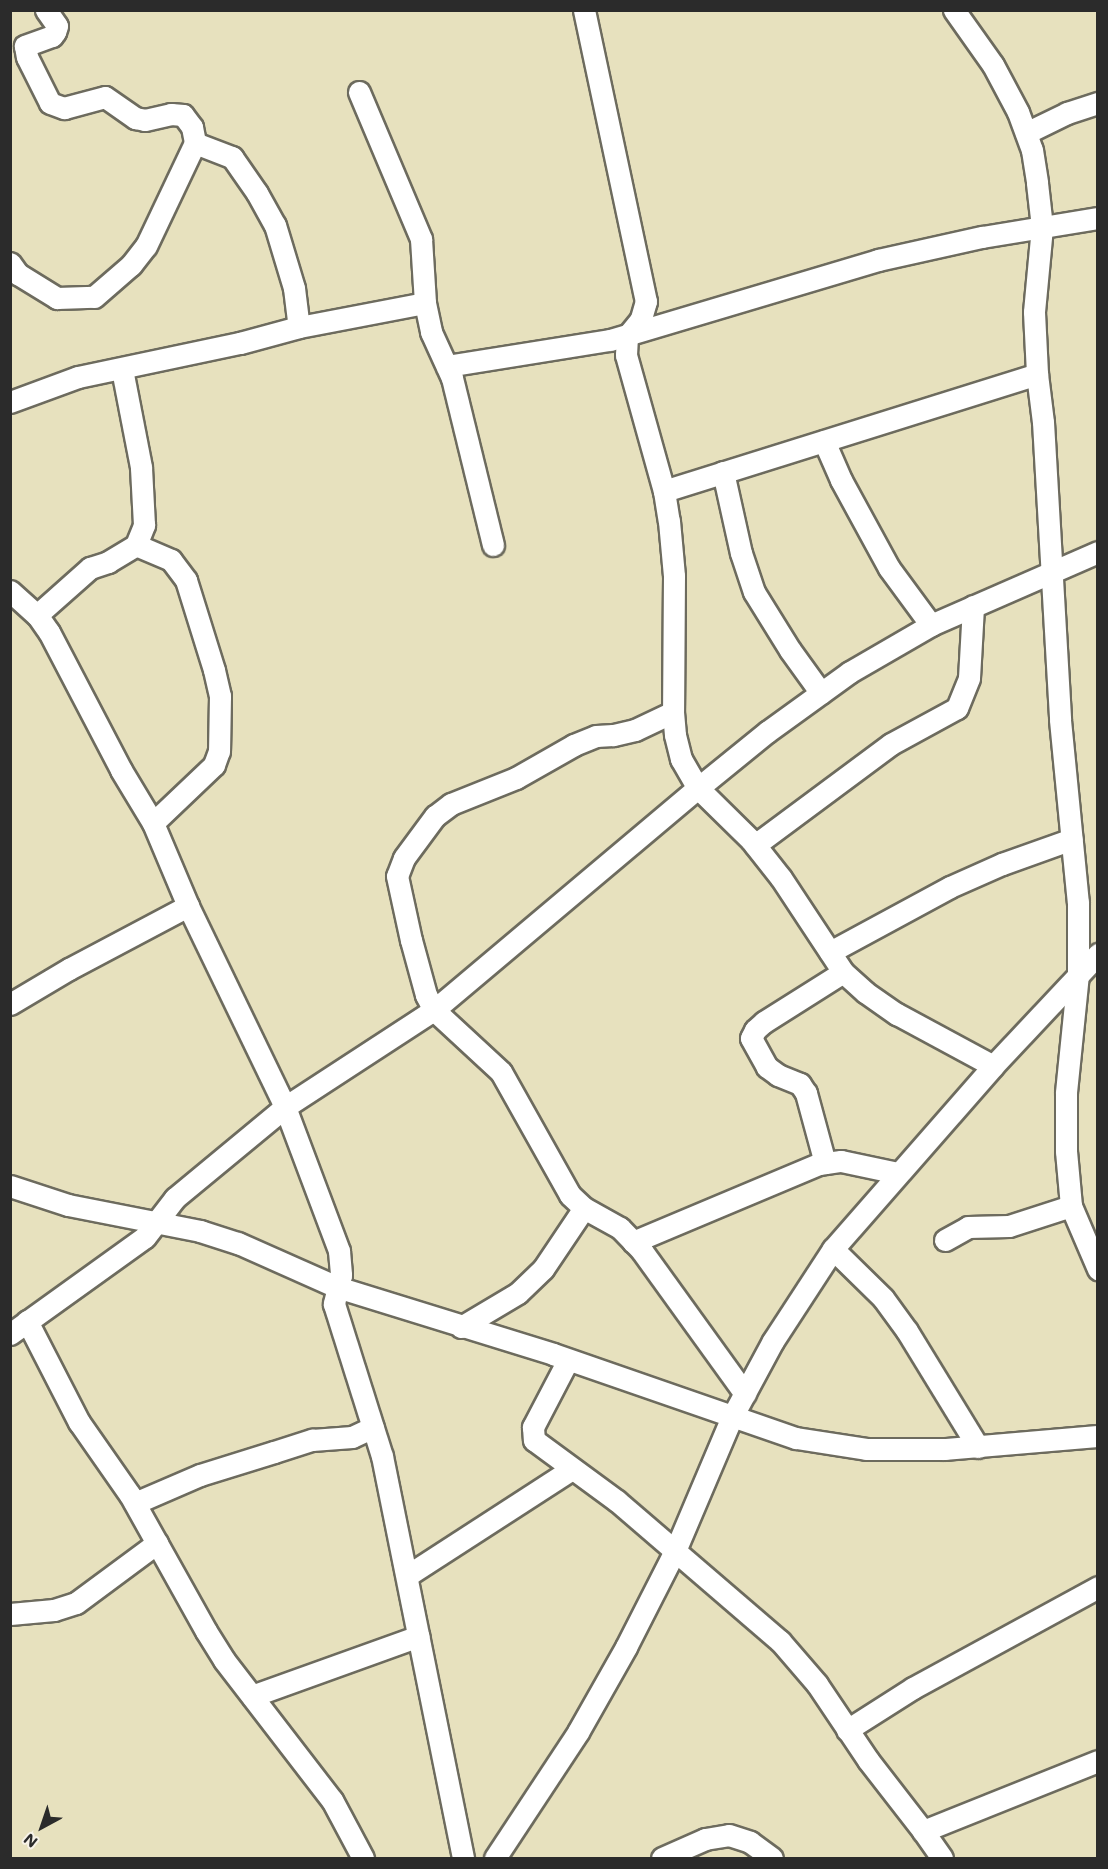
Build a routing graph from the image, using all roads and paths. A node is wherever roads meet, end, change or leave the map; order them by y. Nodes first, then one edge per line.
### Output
1 (46, 10) edge
2 (584, 10) edge
3 (954, 10) edge
4 (18, 49) edge
5 (359, 92) dead end
6 (1098, 103) edge
7 (1026, 133) junction
8 (195, 143) junction
9 (1098, 218) edge
10 (1041, 228) junction
11 (10, 262) edge
12 (425, 303) junction
13 (299, 327) junction
14 (627, 336) junction
15 (447, 366) junction
16 (123, 369) junction
17 (1037, 374) junction
18 (10, 402) edge
19 (824, 441) junction
20 (723, 472) junction
21 (664, 490) junction
22 (136, 545) junction
23 (493, 545) dead end
24 (1098, 552) edge
25 (1052, 570) junction
26 (10, 591) edge
27 (973, 606) junction
28 (37, 615) junction
29 (931, 624) junction
30 (821, 693) junction
31 (673, 712) junction
32 (698, 788) junction
33 (153, 823) junction
34 (1072, 840) junction
35 (755, 845) junction
36 (188, 906) junction
37 (830, 952) junction
38 (1098, 954) edge
39 (843, 972) junction
40 (1078, 974) junction
41 (10, 1004) edge
42 (434, 1010) junction
43 (993, 1066) junction
44 (285, 1107) junction
45 (825, 1163) junction
46 (898, 1173) junction
47 (10, 1186) edge
48 (1071, 1206) junction
49 (584, 1208) junction
50 (156, 1224) junction
51 (945, 1240) dead end
52 (633, 1242) junction
53 (833, 1249) junction
54 (1098, 1269) edge
55 (337, 1287) junction
56 (461, 1327) junction
57 (19, 1328) edge
58 (568, 1360) junction
59 (746, 1394) junction
60 (732, 1417) junction
61 (373, 1427) junction
62 (1098, 1436) edge
63 (978, 1447) junction
64 (572, 1469) junction
65 (135, 1503) junction
66 (157, 1543) junction
67 (675, 1551) junction
68 (408, 1575) junction
69 (1098, 1587) edge
70 (10, 1614) edge
71 (419, 1636) junction
72 (252, 1696) junction
73 (847, 1730) junction
74 (1098, 1761) edge
75 (923, 1831) junction
76 (363, 1858) edge
77 (463, 1858) edge
78 (495, 1858) edge
79 (662, 1858) edge
80 (772, 1858) edge
81 (942, 1858) edge

1 - 4 street
2 - 14 street
3 - 7 street
4 - 8 street
5 - 12 street
6 - 7 street
7 - 10 street
8 - 11 street
8 - 13 street
9 - 10 street
10 - 14 street
10 - 17 street
12 - 13 street
12 - 15 street
13 - 16 street
14 - 15 street
14 - 21 street
15 - 23 street
16 - 18 street
16 - 22 street
17 - 19 street
17 - 25 street
19 - 20 street
19 - 29 street
20 - 21 street
20 - 30 street
21 - 31 street
22 - 28 street
22 - 33 street
24 - 25 street
25 - 27 street
25 - 34 street
26 - 28 street
27 - 29 street
27 - 35 street
28 - 33 street
29 - 30 street
30 - 32 street
31 - 32 street
31 - 42 street
32 - 35 street
32 - 42 street
33 - 36 street
34 - 37 street
34 - 40 street
35 - 37 street
36 - 41 street
36 - 44 street
37 - 39 street
38 - 40 street
39 - 43 street
39 - 45 street
40 - 43 street
40 - 48 street
42 - 44 street
42 - 49 street
43 - 46 street
44 - 50 street
44 - 55 street
45 - 46 street
45 - 52 street
46 - 53 street
47 - 50 street
48 - 51 street
48 - 54 street
49 - 52 street
49 - 56 street
50 - 55 street
50 - 57 street
52 - 59 street
53 - 59 street
53 - 63 street
55 - 56 street
55 - 61 street
56 - 58 street
57 - 65 street
58 - 60 street
58 - 64 street
59 - 60 street
60 - 63 street
60 - 67 street
61 - 65 street
61 - 68 street
62 - 63 street
64 - 67 street
64 - 68 street
65 - 66 street
66 - 70 street
66 - 72 street
67 - 73 street
67 - 78 street
68 - 71 street
69 - 73 street
71 - 72 street
71 - 77 street
72 - 76 street
73 - 75 street
74 - 75 street
75 - 81 street
79 - 80 street

